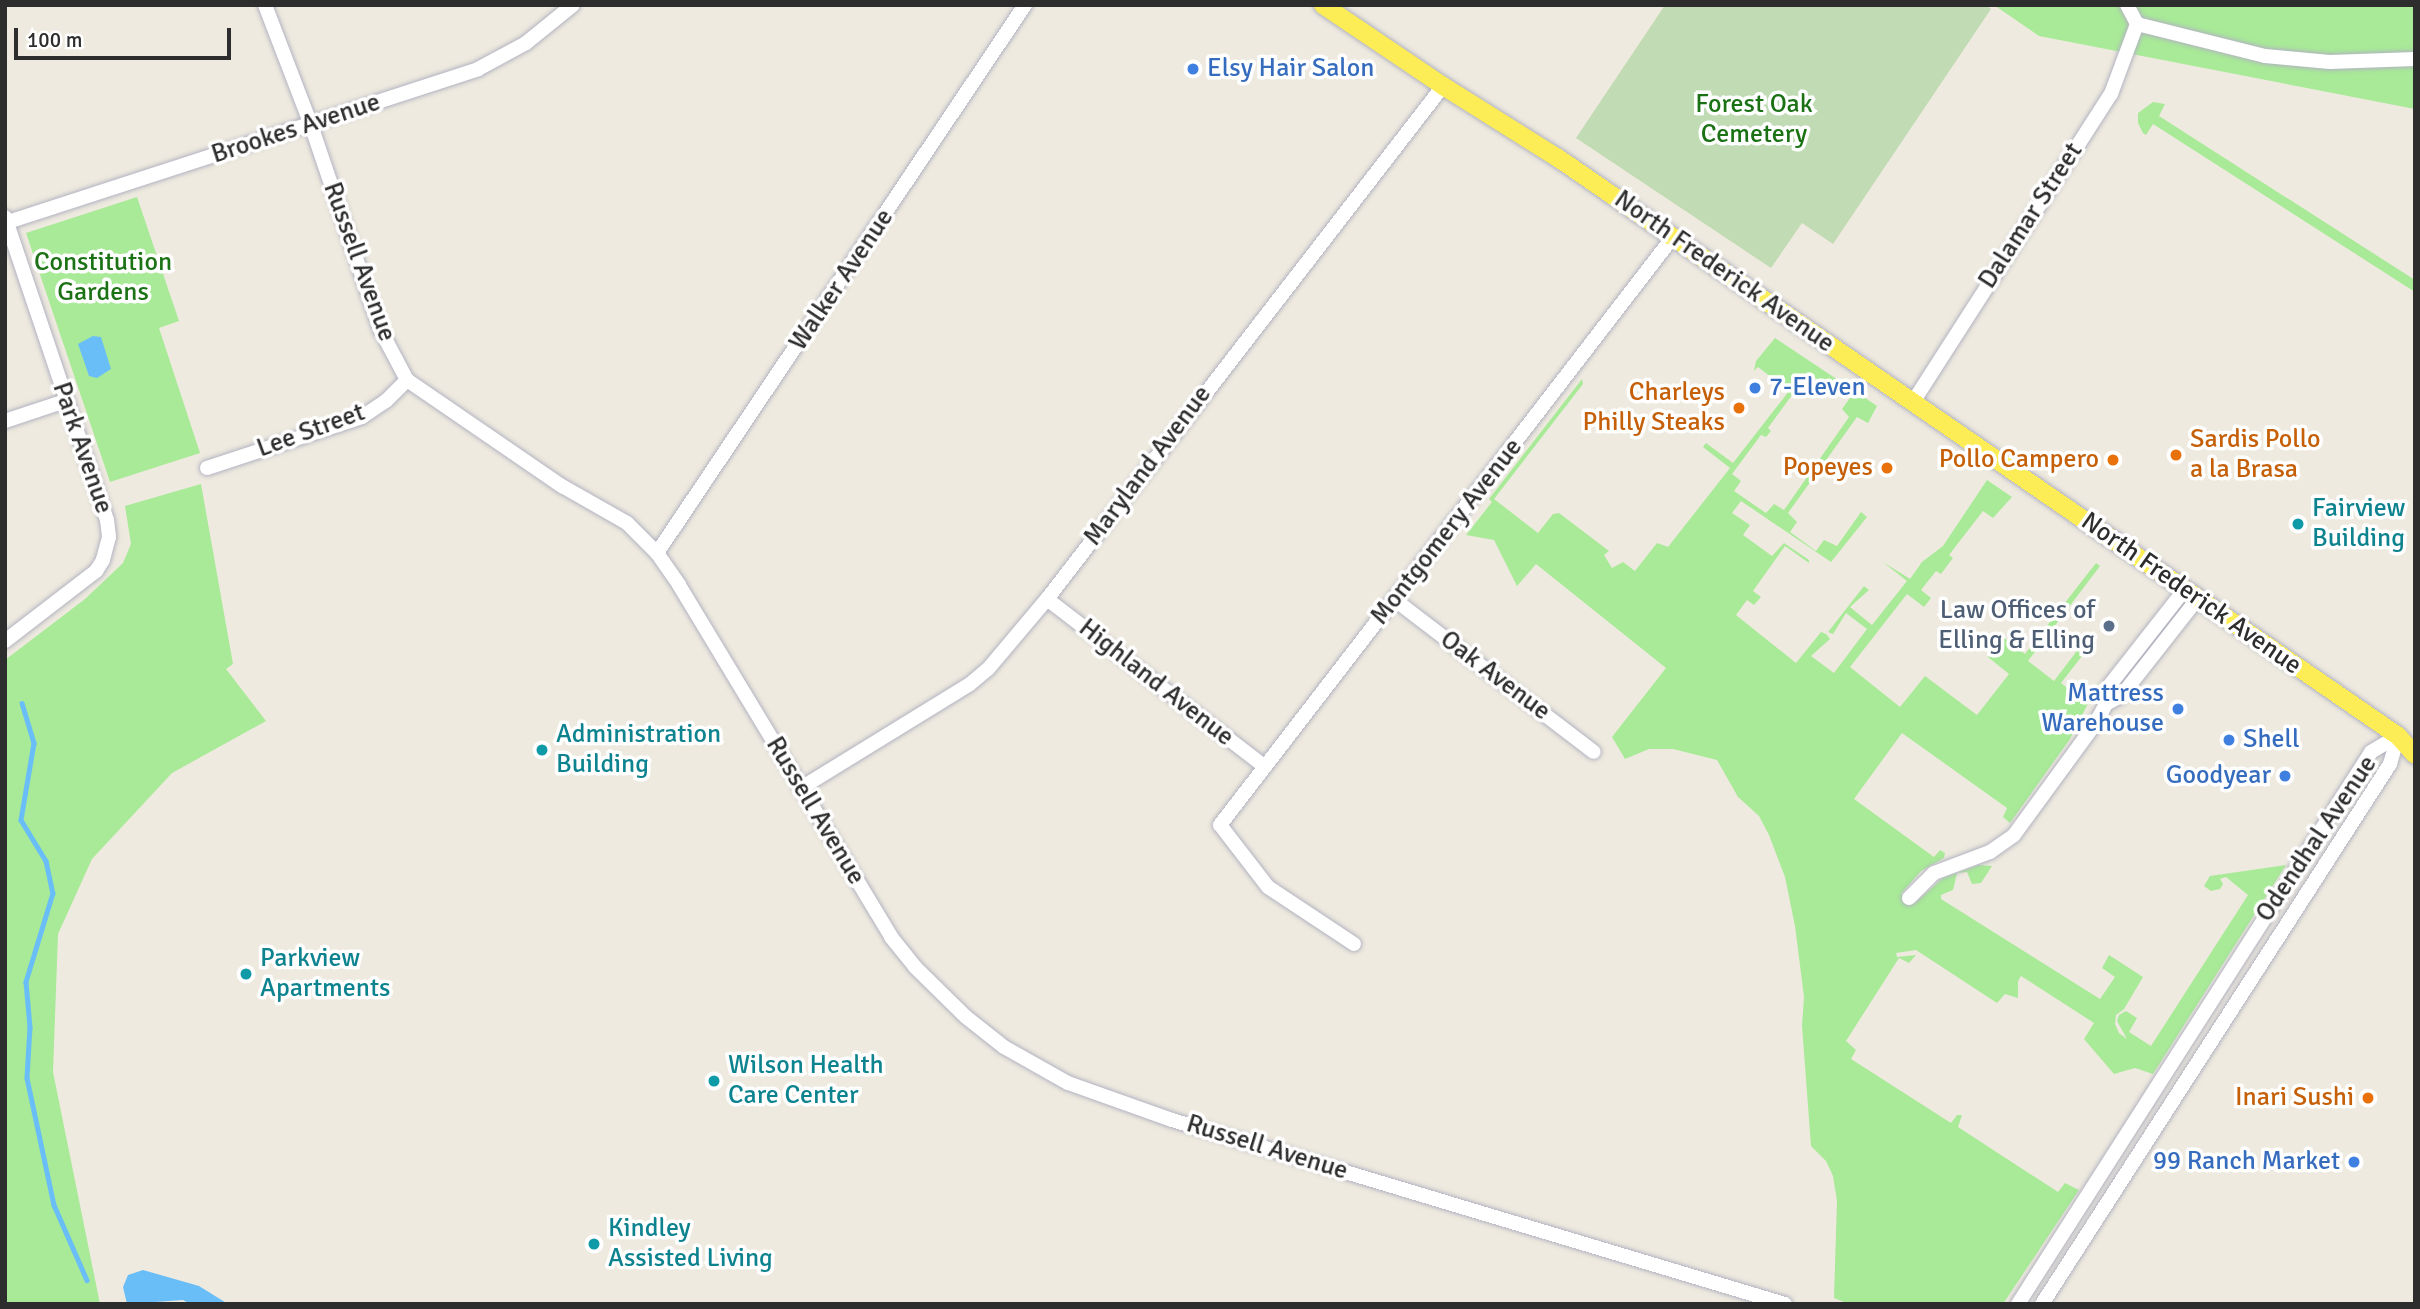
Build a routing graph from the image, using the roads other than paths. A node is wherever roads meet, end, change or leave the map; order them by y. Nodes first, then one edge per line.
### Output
1 (265, 5) edge
2 (573, 5) edge
3 (1025, 5) edge
4 (1323, 5) edge
5 (2127, 5) edge
6 (2137, 24) junction
7 (2415, 59) edge
8 (1443, 86) junction
9 (310, 125) junction
10 (6, 221) edge
11 (1673, 237) junction
12 (407, 380) junction
13 (65, 401) junction
14 (1913, 402) junction
15 (5, 421) edge
16 (207, 468) dead end
17 (657, 554) junction
18 (2191, 594) junction
19 (1047, 599) junction
20 (1395, 600) junction
21 (5, 641) edge
22 (2406, 737) edge
23 (1594, 752) dead end
24 (2415, 755) edge
25 (1265, 767) junction
26 (801, 788) junction
27 (1909, 898) dead end
28 (1354, 944) dead end
29 (1670, 1270) junction
30 (2046, 1301) edge
31 (1756, 1304) edge
32 (1785, 1304) edge
33 (2018, 1304) edge

1 - 9 street, Russell Avenue
2 - 9 street, Brookes Avenue
3 - 17 street, Walker Avenue
4 - 8 main road, North Frederick Avenue
5 - 6 street
6 - 7 street
6 - 14 street, Dalamar Street
8 - 11 main road, North Frederick Avenue
8 - 19 street, Maryland Avenue
9 - 10 street, Brookes Avenue
9 - 12 street, Russell Avenue
10 - 13 street, Park Avenue
11 - 14 main road, North Frederick Avenue
11 - 20 street, Montgomery Avenue
12 - 16 street, Lee Street
12 - 17 street, Russell Avenue
13 - 15 street
13 - 21 street, Park Avenue
14 - 18 main road, North Frederick Avenue
17 - 26 street, Russell Avenue
18 - 22 main road, North Frederick Avenue
18 - 27 street
19 - 25 street, Highland Avenue
19 - 26 street, Maryland Avenue
20 - 23 street, Oak Avenue
20 - 25 street, Montgomery Avenue
22 - 24 main road, North Frederick Avenue
22 - 30 street, Odendhal Avenue
22 - 33 street, Odendhal Avenue
25 - 28 street, Montgomery Avenue
26 - 29 street, Russell Avenue
29 - 31 street, Russell Avenue
29 - 32 street, Russell Avenue

